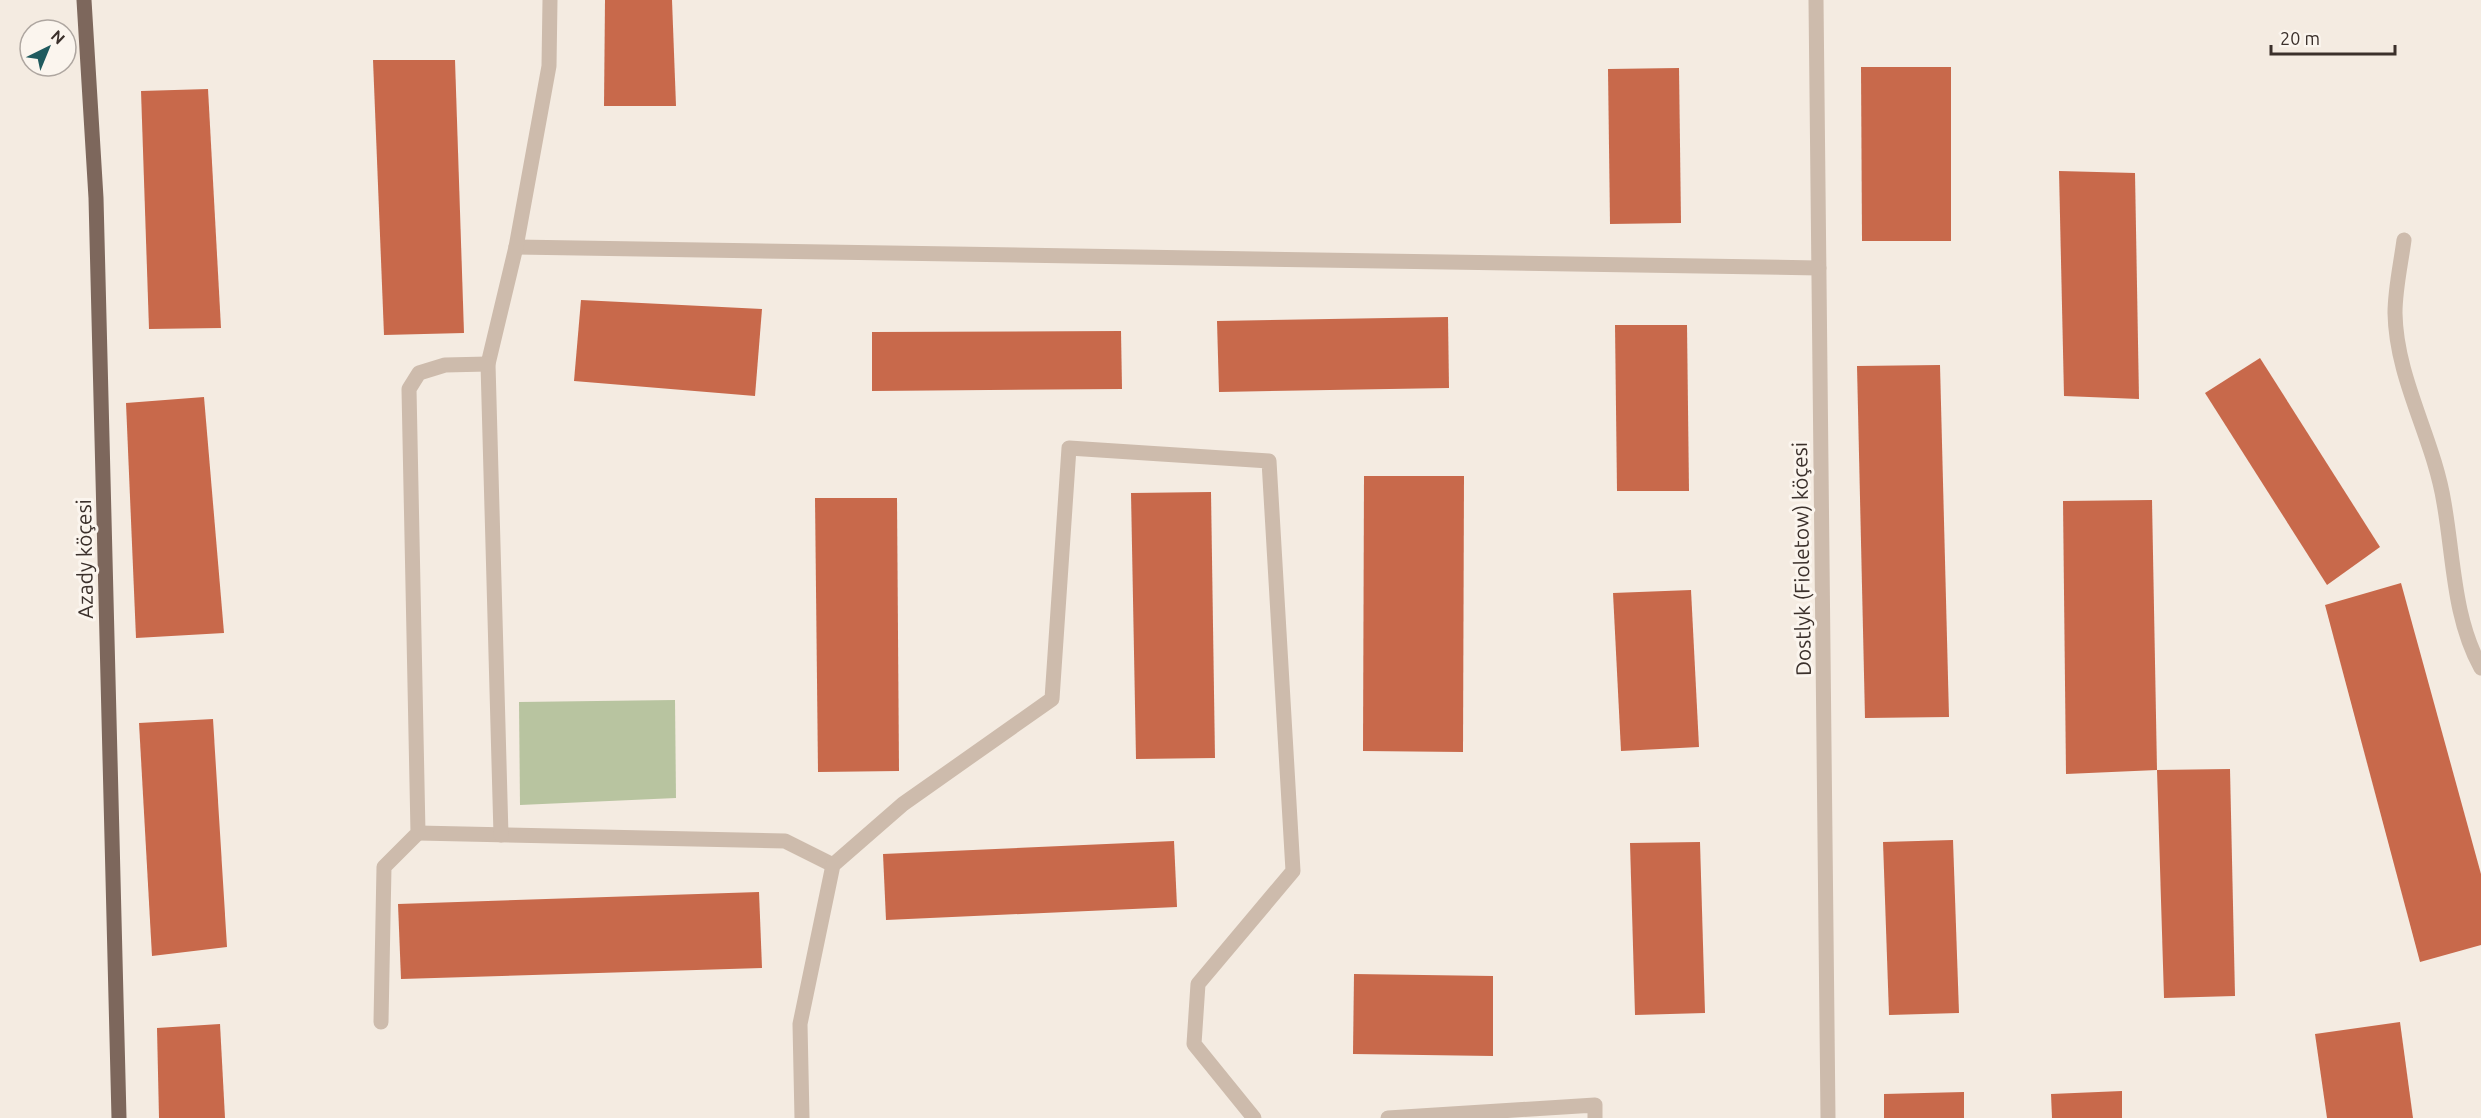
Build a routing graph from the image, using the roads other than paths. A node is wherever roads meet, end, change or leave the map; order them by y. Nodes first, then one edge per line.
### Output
1 (84, 0) edge
2 (550, 0) edge
3 (1816, 0) edge
4 (2404, 240) dead end
5 (516, 248) junction
6 (1819, 268) junction
7 (488, 364) junction
8 (2481, 668) edge
9 (418, 832) junction
10 (501, 835) junction
11 (833, 865) junction
12 (381, 1022) dead end
13 (119, 1118) edge
14 (802, 1118) edge
15 (1254, 1118) edge
16 (1388, 1118) edge
17 (1595, 1118) edge
18 (1828, 1118) edge

1 - 13 main road, Azady köçesi
2 - 5 street
3 - 6 street, Dostlyk (Fioletow) köçesi
4 - 8 street
5 - 6 street
5 - 7 street
6 - 18 street, Dostlyk (Fioletow) köçesi
7 - 9 street
7 - 10 street
9 - 10 street
9 - 12 street
10 - 11 street
11 - 14 street
11 - 15 street
16 - 17 street

